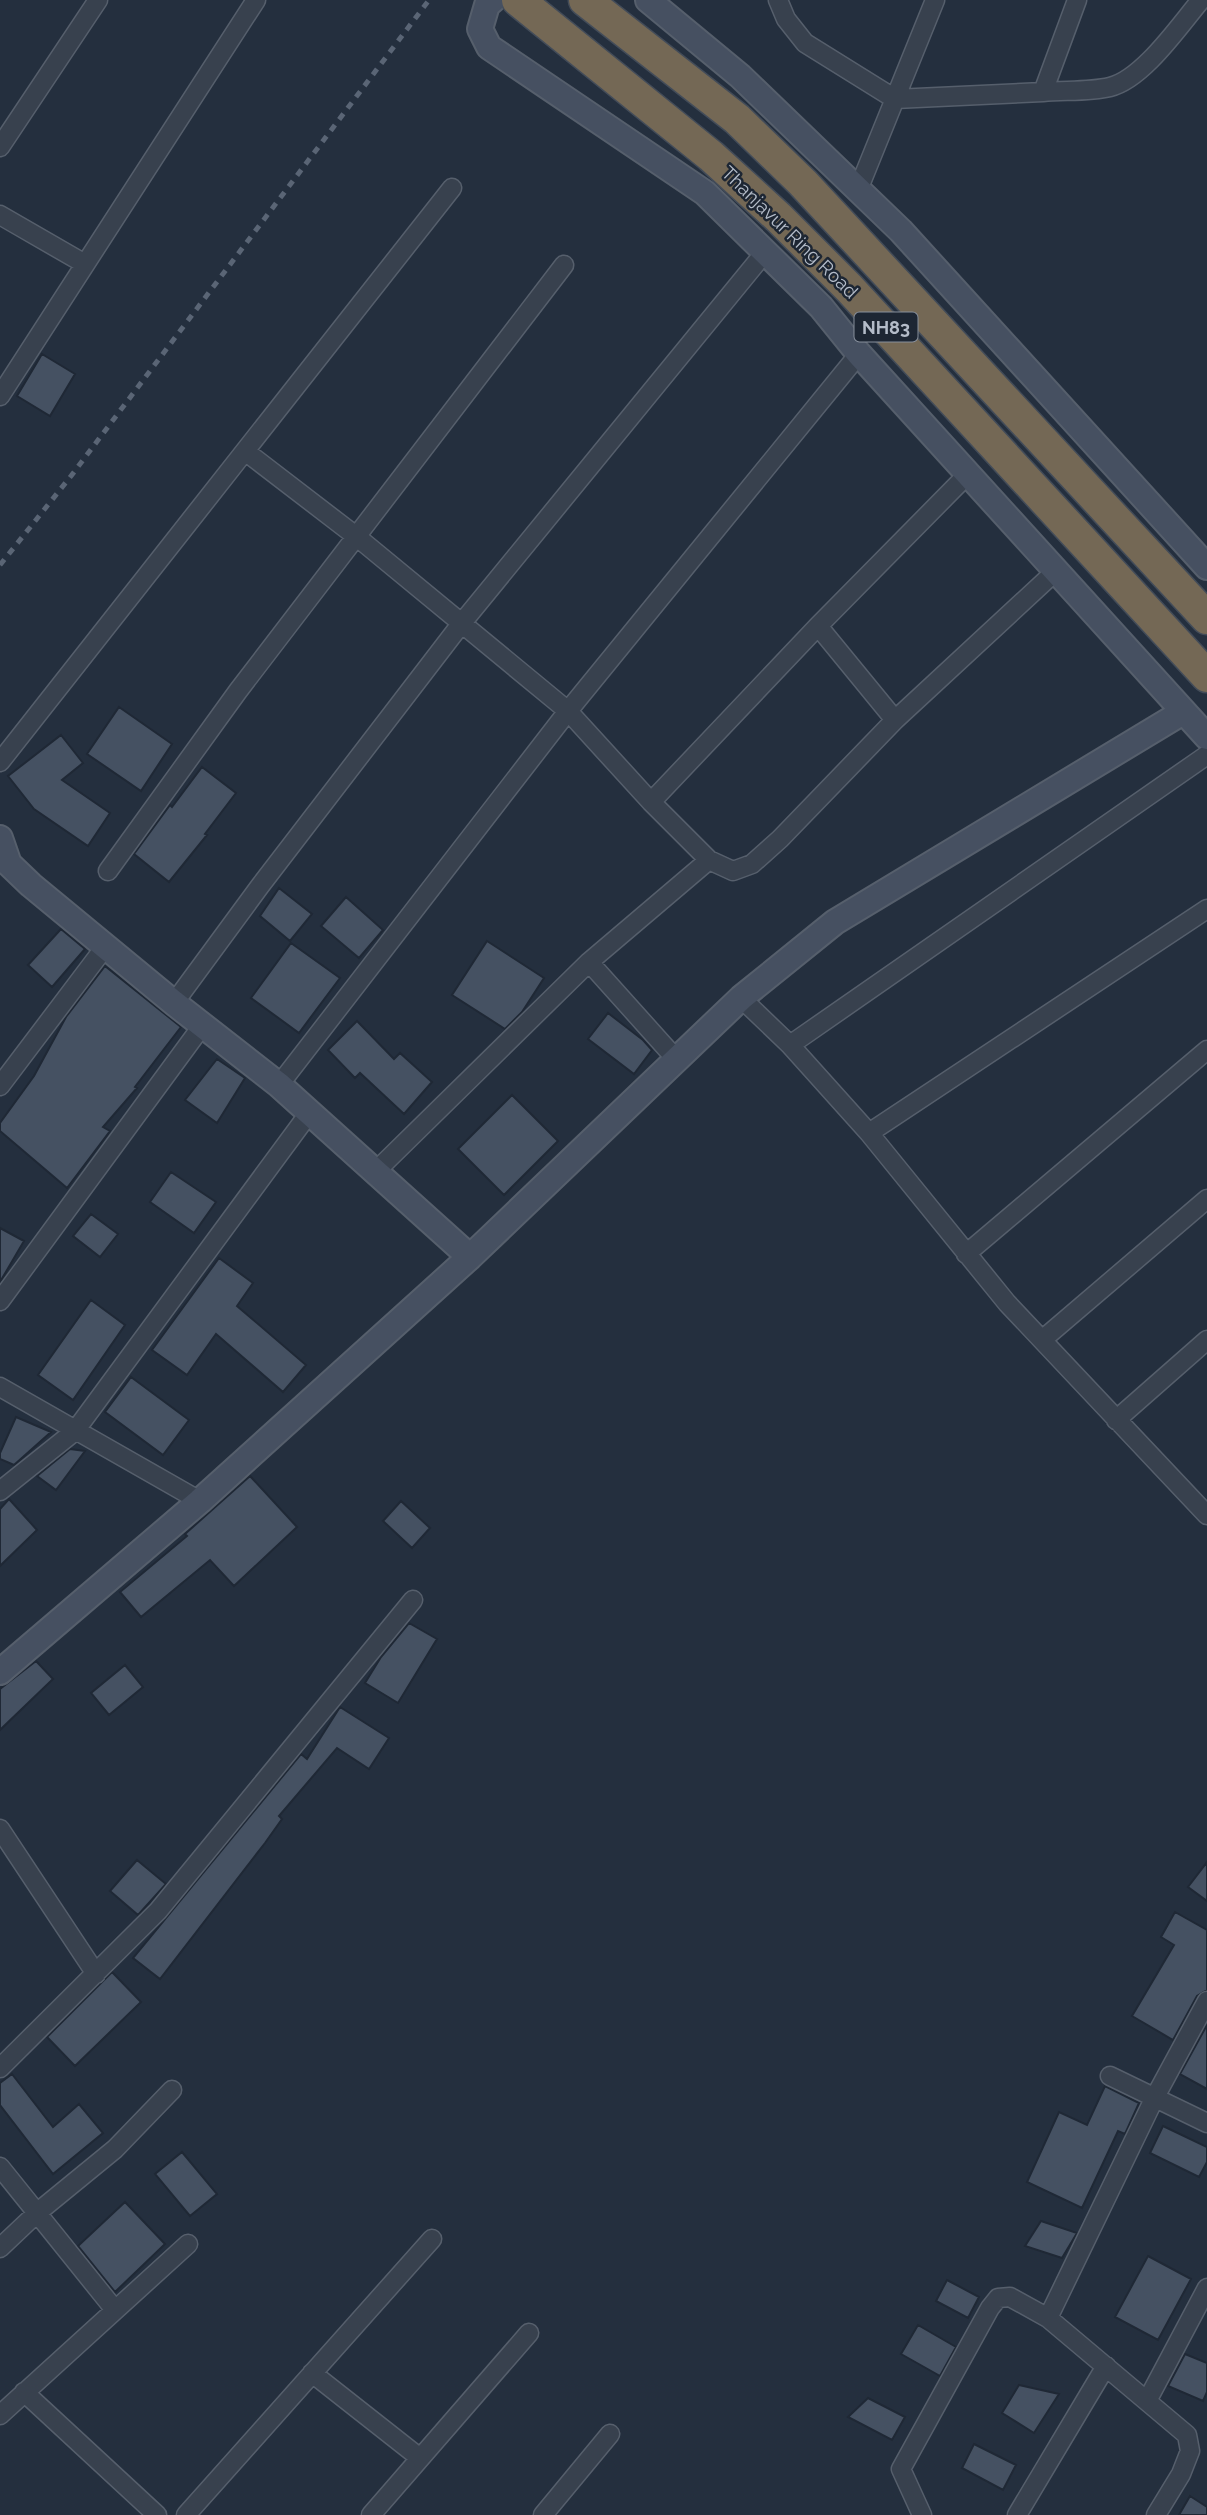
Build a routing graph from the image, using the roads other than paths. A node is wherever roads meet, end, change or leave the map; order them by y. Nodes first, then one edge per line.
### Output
1 (98, 0) edge
2 (256, 0) edge
3 (493, 0) edge
4 (585, 0) edge
5 (648, 0) edge
6 (778, 0) edge
7 (935, 0) edge
8 (1077, 0) edge
9 (1201, 0) edge
10 (526, 6) edge
11 (1043, 92) junction
12 (895, 99) junction
13 (0, 147) edge
14 (452, 188) dead end
15 (858, 190) junction
16 (0, 215) edge
17 (766, 251) junction
18 (85, 264) junction
19 (564, 264) dead end
20 (859, 354) junction
21 (0, 396) edge
22 (245, 451) junction
23 (968, 474) junction
24 (357, 537) junction
25 (1207, 568) edge
26 (1057, 570) junction
27 (1207, 618) edge
28 (461, 624) junction
29 (818, 626) junction
30 (1207, 676) edge
31 (568, 711) junction
32 (1183, 712) junction
33 (895, 720) junction
34 (1207, 737) edge
35 (1207, 755) edge
36 (0, 762) edge
37 (651, 802) junction
38 (0, 838) edge
39 (709, 860) junction
40 (5, 870) edge
41 (108, 872) dead end
42 (1207, 909) edge
43 (105, 947) junction
44 (589, 962) junction
45 (741, 998) junction
46 (173, 1003) junction
47 (202, 1026) junction
48 (790, 1045) junction
49 (1207, 1050) edge
50 (676, 1059) junction
51 (279, 1085) junction
52 (0, 1086) edge
53 (310, 1112) junction
54 (869, 1133) junction
55 (375, 1172) junction
56 (1207, 1199) edge
57 (966, 1254) junction
58 (470, 1257) junction
59 (0, 1301) edge
60 (1042, 1340) junction
61 (1207, 1340) edge
62 (0, 1387) edge
63 (1116, 1420) junction
64 (75, 1431) junction
65 (0, 1491) edge
66 (200, 1501) junction
67 (1207, 1515) edge
68 (413, 1600) dead end
69 (0, 1672) edge
70 (0, 1829) edge
71 (96, 1975) junction
72 (1207, 2001) edge
73 (0, 2068) edge
74 (1110, 2076) dead end
75 (172, 2090) dead end
76 (1155, 2096) junction
77 (1207, 2123) edge
78 (0, 2166) edge
79 (38, 2212) junction
80 (432, 2239) dead end
81 (188, 2244) dead end
82 (0, 2248) edge
83 (1207, 2288) edge
84 (115, 2310) junction
85 (1048, 2318) junction
86 (529, 2333) dead end
87 (1106, 2366) junction
88 (312, 2373) junction
89 (24, 2392) junction
90 (1147, 2401) junction
91 (0, 2415) edge
92 (610, 2434) dead end
93 (420, 2458) junction
94 (157, 2515) edge
95 (186, 2515) edge
96 (371, 2515) edge
97 (543, 2515) edge
98 (922, 2515) edge
99 (1017, 2515) edge
100 (1156, 2515) edge

1 - 13 street
2 - 18 street
3 - 17 street
4 - 27 highway, Thanjavur Ring Road / NH83
5 - 15 street
6 - 12 street
7 - 12 street
8 - 11 street
9 - 11 street
10 - 30 highway, Thanjavur Ring Road / NH83
11 - 12 street
12 - 15 street
14 - 22 street
15 - 25 street
16 - 18 street
17 - 20 street
17 - 28 street
18 - 21 street
19 - 24 street
20 - 23 street
20 - 31 street
22 - 24 street
22 - 36 street
23 - 26 street
23 - 29 street
24 - 28 street
24 - 41 street
26 - 32 street
26 - 33 street
28 - 31 street
28 - 46 street
29 - 33 street
29 - 37 street
31 - 37 street
31 - 51 street
32 - 34 street
32 - 45 street
33 - 39 street
35 - 48 street
37 - 39 street
38 - 40 street
39 - 44 street
40 - 43 street
42 - 54 street
43 - 46 street
43 - 52 street
44 - 50 street
44 - 55 street
45 - 48 street
45 - 50 street
46 - 47 street
47 - 51 street
47 - 59 street
48 - 54 street
49 - 57 street
50 - 58 street
51 - 53 street
53 - 55 street
53 - 64 street
54 - 57 street
55 - 58 street
56 - 60 street
57 - 60 street
58 - 66 street
60 - 63 street
61 - 63 street
62 - 64 street
63 - 67 street
64 - 65 street
64 - 66 street
66 - 69 street
68 - 71 street
70 - 71 street
71 - 73 street
72 - 76 street
74 - 76 street
75 - 79 street
76 - 77 street
76 - 85 street
78 - 79 street
79 - 82 street
79 - 84 street
80 - 88 street
81 - 84 street
83 - 90 street
84 - 89 street
85 - 87 street
85 - 98 street
86 - 93 street
87 - 90 street
87 - 99 street
88 - 93 street
88 - 95 street
89 - 91 street
89 - 94 street
90 - 100 street
92 - 97 street
93 - 96 street

